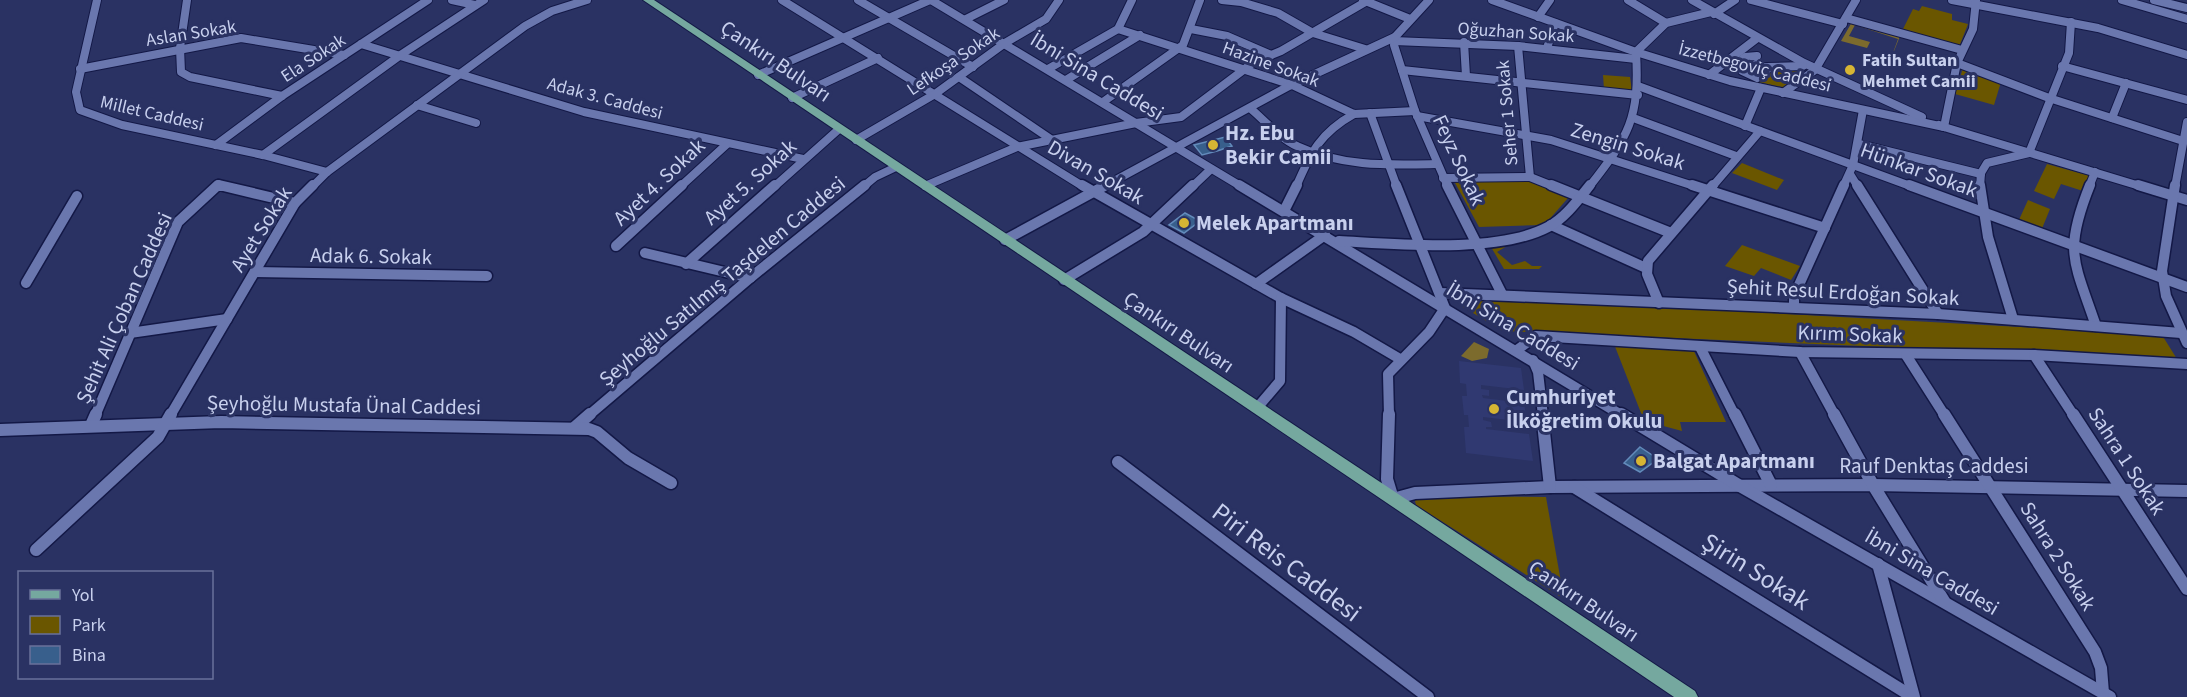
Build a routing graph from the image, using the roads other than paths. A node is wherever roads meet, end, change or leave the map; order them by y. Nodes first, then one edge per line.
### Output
1 (96, 0) edge
2 (187, 0) edge
3 (428, 0) edge
4 (452, 0) edge
5 (484, 0) edge
6 (587, 0) edge
7 (648, 0) edge
8 (784, 0) edge
9 (858, 0) edge
10 (931, 0) edge
11 (1004, 0) edge
12 (1059, 0) edge
13 (1132, 0) edge
14 (1200, 0) edge
15 (1222, 0) edge
16 (1429, 0) edge
17 (1492, 0) edge
18 (1550, 0) edge
19 (1628, 0) edge
20 (1692, 0) edge
21 (1735, 0) edge
22 (1751, 0) edge
23 (1856, 0) edge
24 (1952, 0) edge
25 (2122, 0) edge
26 (2154, 0) edge
27 (1365, 1) edge
28 (1976, 2) edge
29 (476, 5) junction
30 (2186, 7) edge
31 (1712, 13) junction
32 (1538, 17) junction
33 (890, 18) junction
34 (966, 19) junction
35 (1410, 19) junction
36 (2187, 19) edge
37 (1845, 21) junction
38 (2071, 22) junction
39 (1555, 23) junction
40 (1666, 23) junction
41 (1118, 28) junction
42 (1191, 29) junction
43 (1313, 33) junction
44 (1140, 35) junction
45 (845, 38) junction
46 (1395, 39) junction
47 (1755, 40) junction
48 (1464, 42) junction
49 (1005, 43) junction
50 (361, 44) junction
51 (1518, 46) junction
52 (180, 48) junction
53 (1179, 48) junction
54 (1547, 48) junction
55 (1365, 49) junction
56 (1962, 50) junction
57 (402, 54) junction
58 (1271, 55) junction
59 (1636, 55) junction
60 (2187, 55) edge
61 (344, 56) junction
62 (878, 58) junction
63 (1957, 63) junction
64 (1807, 66) junction
65 (2062, 66) junction
66 (973, 67) junction
67 (1759, 67) junction
68 (80, 69) junction
69 (1048, 69) junction
70 (1245, 70) junction
71 (1402, 70) junction
72 (1815, 70) junction
73 (462, 72) junction
74 (758, 75) junction
75 (1709, 75) junction
76 (1466, 76) junction
77 (959, 77) junction
78 (1066, 80) junction
79 (1520, 82) junction
80 (2127, 83) junction
81 (1292, 85) junction
82 (1757, 87) junction
83 (1638, 91) junction
84 (1783, 93) junction
85 (935, 94) junction
86 (282, 96) junction
87 (792, 98) junction
88 (2049, 98) junction
89 (2187, 100) edge
90 (1103, 102) junction
91 (417, 105) junction
92 (1250, 108) junction
93 (1863, 110) junction
94 (1370, 113) junction
95 (1416, 113) junction
96 (1354, 114) junction
97 (1636, 118) junction
98 (2112, 118) junction
99 (2187, 122) edge
100 (476, 123) dead end
101 (1137, 123) junction
102 (1745, 126) junction
103 (1944, 127) junction
104 (839, 129) junction
105 (1760, 131) junction
106 (1525, 134) junction
107 (856, 140) junction
108 (1052, 140) junction
109 (2183, 141) junction
110 (727, 144) junction
111 (1859, 144) junction
112 (216, 145) junction
113 (1017, 147) junction
114 (1175, 147) junction
115 (1311, 149) junction
116 (2029, 153) junction
117 (263, 154) junction
118 (1736, 156) junction
119 (803, 159) junction
120 (1612, 159) junction
121 (1436, 164) junction
122 (1387, 165) junction
123 (896, 167) junction
124 (1211, 169) junction
125 (1852, 170) junction
126 (327, 172) junction
127 (2095, 172) junction
128 (1981, 174) junction
129 (1530, 177) junction
130 (1443, 178) junction
131 (925, 186) junction
132 (1709, 190) junction
133 (1094, 191) junction
134 (2173, 195) junction
135 (77, 196) dead end
136 (1581, 197) junction
137 (2187, 200) edge
138 (295, 203) junction
139 (1284, 212) junction
140 (1980, 212) junction
141 (1551, 225) junction
142 (1152, 226) junction
143 (1824, 228) junction
144 (1671, 233) junction
145 (1325, 236) junction
146 (1005, 240) junction
147 (1336, 241) junction
148 (1475, 241) junction
149 (1422, 245) junction
150 (616, 246) dead end
151 (2073, 247) junction
152 (645, 253) dead end
153 (686, 264) junction
154 (1646, 268) junction
155 (255, 272) junction
156 (487, 276) dead end
157 (750, 278) junction
158 (2162, 278) junction
159 (1064, 280) junction
160 (26, 283) dead end
161 (1256, 284) junction
162 (2187, 287) edge
163 (1440, 293) junction
164 (1502, 294) junction
165 (1281, 298) junction
166 (1659, 303) junction
167 (1794, 307) junction
168 (1445, 308) junction
169 (1938, 314) junction
170 (228, 319) junction
171 (2013, 319) junction
172 (2096, 326) junction
173 (130, 333) junction
174 (2181, 333) junction
175 (2187, 343) edge
176 (1700, 347) junction
177 (1517, 350) junction
178 (1800, 352) junction
179 (1906, 355) junction
180 (2034, 355) junction
181 (1400, 359) junction
182 (1533, 359) junction
183 (2187, 364) edge
184 (1257, 408) junction
185 (168, 422) junction
186 (92, 423) junction
187 (574, 428) junction
188 (0, 430) edge
189 (1118, 462) dead end
190 (672, 483) dead end
191 (1771, 485) junction
192 (1873, 485) junction
193 (1740, 486) junction
194 (1992, 486) junction
195 (1550, 487) junction
196 (1574, 487) junction
197 (2122, 488) junction
198 (2187, 491) edge
199 (1394, 499) junction
200 (36, 550) dead end
201 (1878, 564) junction
202 (2187, 589) edge
203 (1945, 603) junction
204 (2107, 695) edge
205 (1428, 697) edge
206 (1689, 697) edge
207 (1914, 697) edge

1 - 68 street, Millet Caddesi
2 - 52 street
3 - 50 street, Ela Sokak
4 - 29 street
5 - 29 street
6 - 73 street, Ayet Sokak
7 - 74 main road, Çankırı Bulvarı
8 - 45 street, Divan Sokak
9 - 33 street
10 - 33 street
10 - 34 street, İbni Sina Caddesi
11 - 34 street
12 - 49 street, Lefkoşa Sokak
13 - 41 street
14 - 42 street
15 - 43 street
16 - 35 street
17 - 32 street, İzzetbegoviç Caddesi
18 - 32 street
19 - 40 street
20 - 31 street
21 - 31 street
22 - 37 street
23 - 37 street
24 - 28 street
25 - 36 street
26 - 30 street
27 - 35 street
27 - 43 street
28 - 38 street
28 - 56 street
29 - 57 street
31 - 40 street
31 - 47 street
32 - 39 street, İzzetbegoviç Caddesi
33 - 45 street
33 - 66 street
34 - 49 street, İbni Sina Caddesi
35 - 46 street
37 - 56 street
37 - 72 street
38 - 60 street
38 - 65 street
39 - 54 street
39 - 59 street, İzzetbegoviç Caddesi
40 - 59 street
41 - 44 street, Hazine Sokak
41 - 69 street
42 - 53 street
42 - 58 street
43 - 55 street
43 - 58 street
44 - 53 street, Hazine Sokak
44 - 78 street
45 - 62 street, Divan Sokak
45 - 74 street
46 - 48 street, Oğuzhan Sokak
46 - 55 street
46 - 71 street, Feyz Sokak
47 - 64 street
47 - 67 street
47 - 75 street
48 - 51 street, Oğuzhan Sokak
48 - 76 street
49 - 66 street, Lefkoşa Sokak
49 - 69 street, İbni Sina Caddesi
50 - 57 street
50 - 61 street, Ela Sokak
51 - 54 street, Oğuzhan Sokak
51 - 79 street, Seher 1 Sokak
52 - 61 street, Aslan Sokak
52 - 68 street, Aslan Sokak
52 - 86 street
53 - 70 street, Hazine Sokak
53 - 90 street
54 - 59 street, Oğuzhan Sokak
55 - 81 street
56 - 63 street
57 - 73 street, Adak 3. Caddesi
57 - 117 street
58 - 70 street
59 - 75 street, İzzetbegoviç Caddesi
59 - 83 street
61 - 86 street, Ela Sokak
62 - 85 street, Divan Sokak
62 - 87 street
63 - 88 street
63 - 103 street
64 - 67 street
64 - 72 street
65 - 80 street
65 - 88 street
66 - 77 street, Lefkoşa Sokak
67 - 67 street
67 - 82 street
68 - 112 street, Millet Caddesi
69 - 78 street, İbni Sina Caddesi
70 - 81 street, Hazine Sokak
70 - 101 street
71 - 76 street, Hünkar Sokak
71 - 95 street, Feyz Sokak
72 - 84 street
72 - 103 street
73 - 91 street, Ayet Sokak
73 - 110 street, Adak 3. Caddesi
74 - 87 main road, Çankırı Bulvarı
75 - 82 street, İzzetbegoviç Caddesi
76 - 79 street, Hünkar Sokak
77 - 85 street, Lefkoşa Sokak
77 - 108 street
78 - 90 street, İbni Sina Caddesi
79 - 83 street, Hünkar Sokak
79 - 106 street, Seher 1 Sokak
80 - 89 street
80 - 98 street
81 - 92 street
81 - 96 street, Hazine Sokak
82 - 84 street, İzzetbegoviç Caddesi
82 - 102 street
83 - 97 street
83 - 102 street, Hünkar Sokak
84 - 93 street, İzzetbegoviç Caddesi
85 - 107 street, Lefkoşa Sokak
85 - 113 street, Divan Sokak
86 - 112 street, Ela Sokak
87 - 104 main road, Çankırı Bulvarı
88 - 98 street
88 - 116 street
90 - 101 street, İbni Sina Caddesi
91 - 100 street
91 - 126 street, Ayet Sokak
92 - 114 street
92 - 115 street
93 - 103 street, İzzetbegoviç Caddesi
93 - 111 street
94 - 95 street, Hazine Sokak
94 - 96 street, Hazine Sokak
94 - 122 street
95 - 106 street, Zengin Sokak
95 - 121 street, Feyz Sokak
96 - 115 street
97 - 118 street
97 - 120 street
98 - 109 street
99 - 109 street
101 - 108 street
101 - 114 street, İbni Sina Caddesi
102 - 105 street, Hünkar Sokak
103 - 116 street, İzzetbegoviç Caddesi
104 - 107 main road, Çankırı Bulvarı
104 - 119 street, Ayet 5. Sokak
105 - 118 street
105 - 125 street, Hünkar Sokak
106 - 120 street, Zengin Sokak
106 - 129 street, Seher 1 Sokak
107 - 123 main road, Çankırı Bulvarı
108 - 113 street
109 - 134 street
110 - 119 street, Adak 3. Caddesi
110 - 150 street, Ayet 4. Sokak
111 - 125 street
111 - 128 street
112 - 117 street, Millet Caddesi
113 - 131 street
113 - 133 street, Divan Sokak
114 - 124 street, İbni Sina Caddesi
114 - 133 street
115 - 122 street
115 - 139 street
116 - 127 street, İzzetbegoviç Caddesi
116 - 128 street
117 - 126 street, Millet Caddesi
118 - 132 street
119 - 153 street, Ayet 5. Sokak
120 - 132 street, Zengin Sokak
120 - 136 street
121 - 122 street
121 - 130 street, Feyz Sokak
122 - 149 street
123 - 131 main road, Çankırı Bulvarı
123 - 157 street, Şeyhoğlu Satılmış Taşdelen Caddesi
124 - 139 street, İbni Sina Caddesi
124 - 142 street
125 - 140 street, Hünkar Sokak
125 - 143 street
125 - 169 street
126 - 138 street, Ayet Sokak
127 - 134 street, İzzetbegoviç Caddesi
127 - 151 street
128 - 140 street
129 - 130 street
129 - 136 street
130 - 148 street, Feyz Sokak
131 - 146 main road, Çankırı Bulvarı
132 - 143 street, Zengin Sokak
132 - 144 street
133 - 142 street, Divan Sokak
133 - 146 street
134 - 137 street, İzzetbegoviç Caddesi
134 - 158 street
135 - 160 street
136 - 141 street
136 - 144 street
138 - 155 street, Ayet Sokak
138 - 173 street, Şehit Ali Çoban Caddesi
139 - 145 street, İbni Sina Caddesi
140 - 151 street, Hünkar Sokak
140 - 171 street
141 - 148 street
141 - 154 street
142 - 159 street
142 - 161 street, Divan Sokak
143 - 167 street
144 - 154 street
145 - 147 street, İbni Sina Caddesi
145 - 161 street
146 - 159 main road, Çankırı Bulvarı
147 - 149 street
147 - 168 street, İbni Sina Caddesi
148 - 149 street
148 - 164 street, Feyz Sokak
149 - 163 street
151 - 158 street, Hünkar Sokak
151 - 172 street
152 - 153 street
153 - 157 street
154 - 166 street
155 - 156 street, Adak 6. Sokak
155 - 170 street, Ayet Sokak
157 - 187 street, Şeyhoğlu Satılmış Taşdelen Caddesi
158 - 162 street, Hünkar Sokak
158 - 174 street
159 - 184 main road, Çankırı Bulvarı
161 - 165 street, Divan Sokak
163 - 164 street, Şehit Resul Erdoğan Sokak
163 - 168 street
164 - 166 street, Şehit Resul Erdoğan Sokak
165 - 181 street, Divan Sokak
165 - 184 street
166 - 167 street, Şehit Resul Erdoğan Sokak
167 - 169 street, Şehit Resul Erdoğan Sokak
168 - 177 street, İbni Sina Caddesi
168 - 181 street
169 - 171 street, Şehit Resul Erdoğan Sokak
170 - 173 street
170 - 185 street, Ayet Sokak
171 - 172 street, Şehit Resul Erdoğan Sokak
172 - 174 street, Şehit Resul Erdoğan Sokak
173 - 186 street, Şehit Ali Çoban Caddesi
174 - 175 street
176 - 177 street, Kırım Sokak
176 - 178 street, Kırım Sokak
176 - 191 street
177 - 182 street, İbni Sina Caddesi
178 - 179 street, Kırım Sokak
178 - 192 street
179 - 180 street, Kırım Sokak
179 - 194 street, Sahra 2 Sokak
180 - 183 street, Kırım Sokak
180 - 197 street, Sahra 1 Sokak
181 - 199 street
182 - 193 street, İbni Sina Caddesi
182 - 195 street
184 - 199 main road, Çankırı Bulvarı
185 - 186 street, Şeyhoğlu Mustafa Ünal Caddesi
185 - 187 street, Şeyhoğlu Mustafa Ünal Caddesi
185 - 200 street, Ayet Sokak
186 - 188 street, Şeyhoğlu Mustafa Ünal Caddesi
187 - 190 street, Şeyhoğlu Mustafa Ünal Caddesi
189 - 205 street, Piri Reis Caddesi
191 - 192 street, Rauf Denktaş Caddesi
191 - 193 street, Rauf Denktaş Caddesi
192 - 194 street, Rauf Denktaş Caddesi
192 - 203 street
193 - 196 street, Rauf Denktaş Caddesi
193 - 201 street, İbni Sina Caddesi
194 - 197 street, Rauf Denktaş Caddesi
194 - 204 street, Sahra 2 Sokak
195 - 196 street, Rauf Denktaş Caddesi
195 - 199 street, Rauf Denktaş Caddesi
196 - 207 street, Şirin Sokak
197 - 198 street, Rauf Denktaş Caddesi
197 - 202 street, Sahra 1 Sokak
199 - 206 main road, Çankırı Bulvarı
201 - 203 street, İbni Sina Caddesi
201 - 207 street
203 - 204 street, İbni Sina Caddesi

